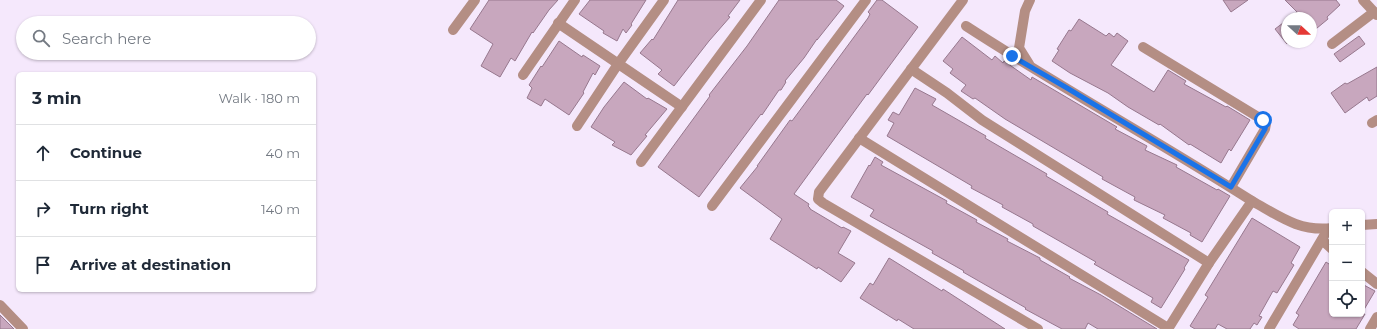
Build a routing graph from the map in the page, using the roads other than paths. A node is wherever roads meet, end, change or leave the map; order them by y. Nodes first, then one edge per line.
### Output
1 (475, 0) edge
2 (575, 0) edge
3 (664, 0) edge
4 (761, 0) edge
5 (866, 0) edge
6 (961, 0) edge
7 (1030, 0) edge
8 (1363, 0) edge
9 (1375, 13) edge
10 (558, 23) junction
11 (966, 26) dead end
12 (453, 30) dead end
13 (1332, 44) dead end
14 (1143, 47) dead end
15 (618, 64) junction
16 (1031, 68) junction
17 (912, 69) junction
18 (523, 75) dead end
19 (682, 107) junction
20 (577, 126) dead end
21 (859, 138) junction
22 (641, 162) dead end
23 (1231, 187) junction
24 (1252, 201) junction
25 (712, 206) dead end
26 (1377, 224) edge
27 (1365, 225) edge
28 (1329, 228) edge
29 (1329, 230) edge
30 (1322, 240) junction
31 (1329, 246) edge
32 (1209, 263) junction
33 (1365, 274) edge
34 (1377, 284) edge
35 (0, 305) edge
36 (1377, 317) edge
37 (1168, 328) edge
38 (23, 329) edge
39 (1038, 329) edge
40 (1269, 329) edge
41 (1370, 329) edge

1 - 12 street
2 - 10 street
3 - 15 street
4 - 19 street
5 - 25 street
6 - 17 street
7 - 16 street
8 - 9 street
9 - 13 street
10 - 15 street
10 - 18 street
11 - 16 street
14 - 23 street
15 - 19 street
15 - 20 street
16 - 23 street
17 - 21 street
17 - 32 street
19 - 22 street
21 - 37 street
21 - 39 street
23 - 24 street
24 - 28 street
24 - 32 street
26 - 27 street
29 - 30 street
30 - 31 street
30 - 40 street
32 - 37 street
33 - 34 street
35 - 38 street
36 - 41 street

